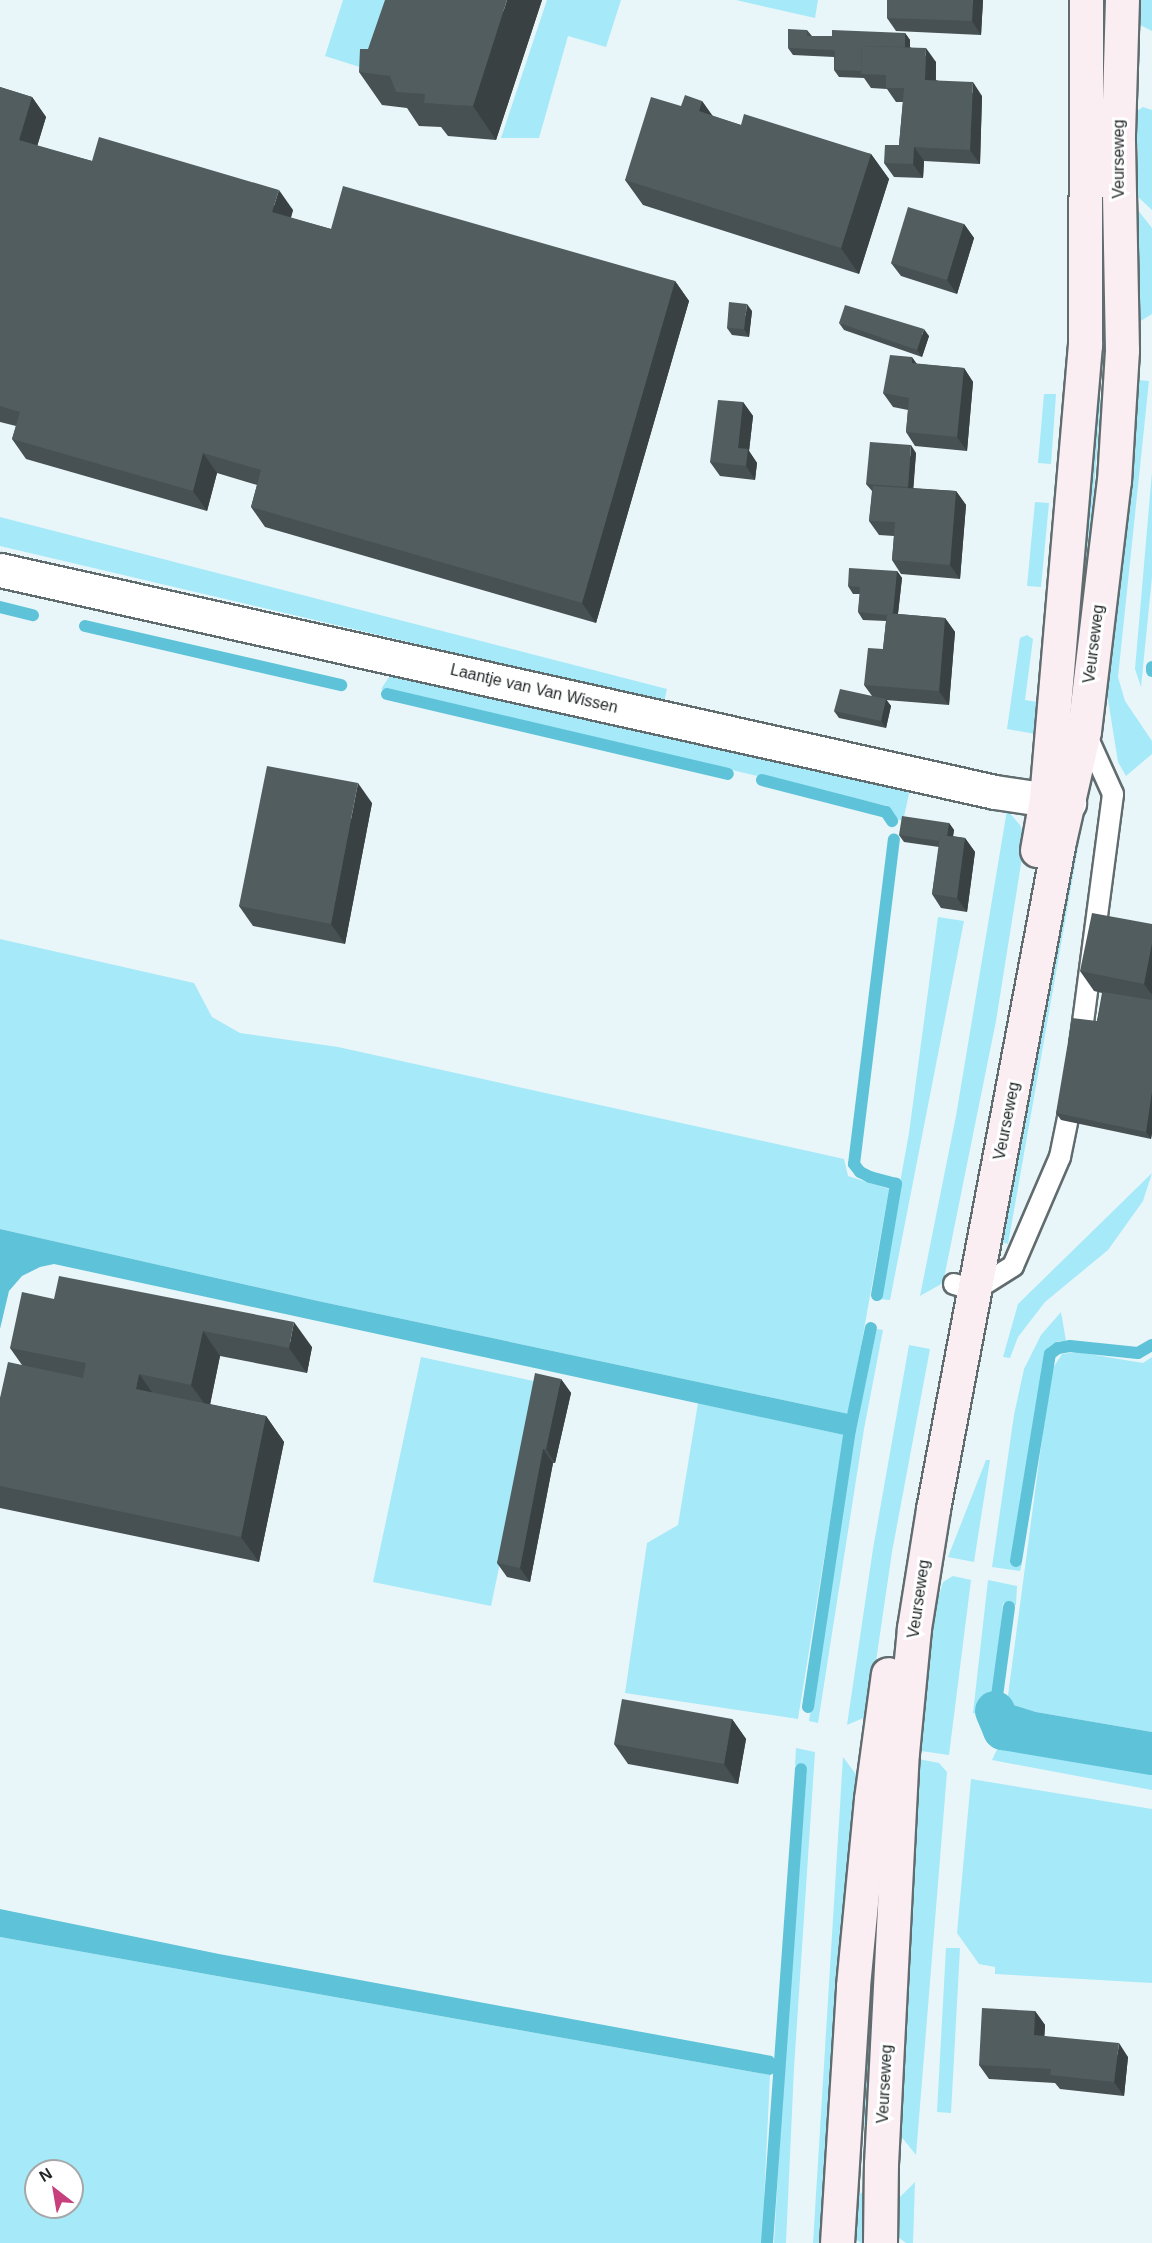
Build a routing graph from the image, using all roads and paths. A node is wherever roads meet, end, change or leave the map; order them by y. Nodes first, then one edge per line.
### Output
1 (1086, 0) edge
2 (1122, 0) edge
3 (0, 570) edge
4 (1084, 731) junction
5 (1057, 801) junction
6 (964, 1287) junction
7 (837, 2243) edge
8 (880, 2243) edge

1 - 5 main road, Veurseweg
2 - 4 main road, Veurseweg
3 - 5 street, Laantje van Van Wissen
4 - 5 main road, Veurseweg
4 - 6 lane
5 - 6 main road, Veurseweg
6 - 7 main road, Veurseweg
6 - 8 main road, Veurseweg

